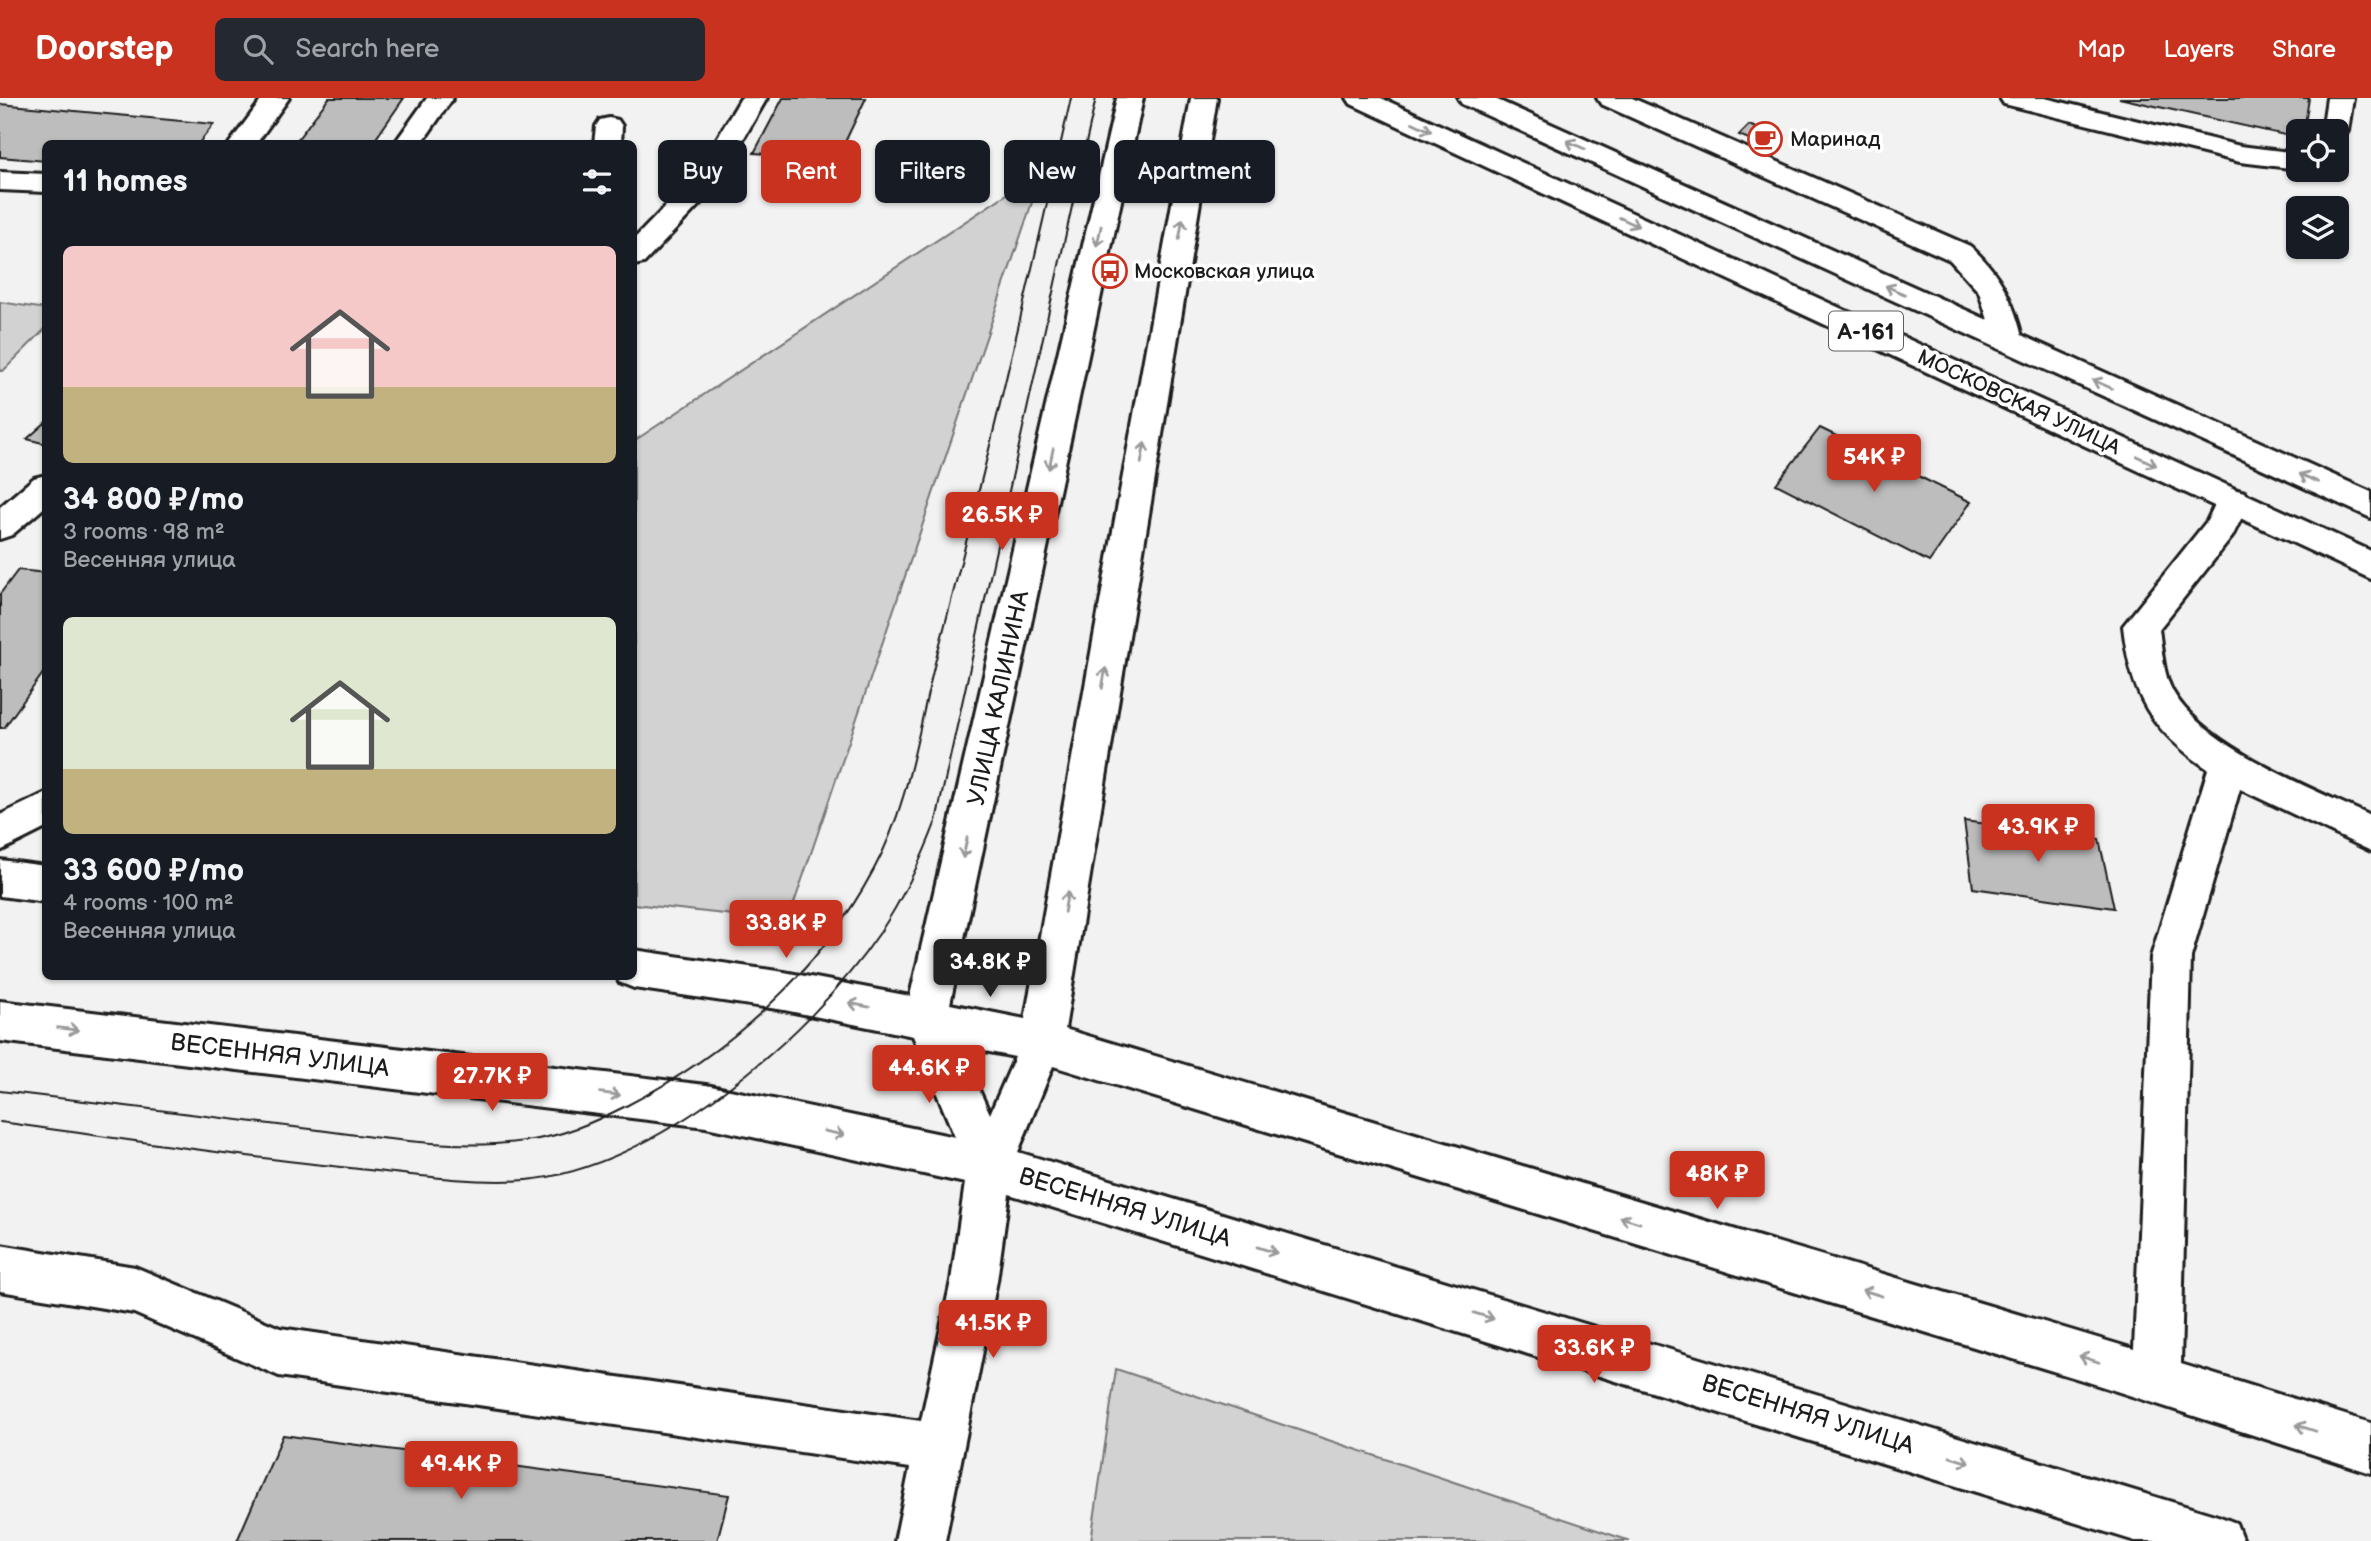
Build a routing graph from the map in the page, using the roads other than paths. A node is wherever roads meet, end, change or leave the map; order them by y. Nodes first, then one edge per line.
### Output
1 (276, 98) edge
2 (440, 98) edge
3 (754, 98) edge
4 (1130, 98) edge
5 (1204, 98) edge
6 (1360, 98) edge
7 (1471, 98) edge
8 (1609, 98) edge
9 (2013, 98) edge
10 (2340, 98) edge
11 (2337, 119) edge
12 (245, 140) edge
13 (410, 140) edge
14 (2286, 160) edge
15 (0, 181) edge
16 (42, 184) edge
17 (637, 253) edge
18 (2008, 341) junction
19 (42, 490) edge
20 (2233, 500) junction
21 (2371, 506) edge
22 (0, 526) edge
23 (2371, 566) edge
24 (2228, 765) junction
25 (42, 811) edge
26 (0, 834) edge
27 (2371, 834) edge
28 (0, 878) edge
29 (42, 883) edge
30 (637, 969) edge
31 (926, 1018) junction
32 (0, 1021) edge
33 (1042, 1042) junction
34 (990, 1166) junction
35 (0, 1269) edge
36 (2157, 1381) junction
37 (939, 1448) junction
38 (2371, 1448) edge
39 (920, 1541) edge
40 (2218, 1541) edge

1 - 12 main road
2 - 13 main road
3 - 17 main road
4 -> 31 main road, УЛИЦА КАЛИНИНА
33 -> 5 main road
6 -> 20 main road, МОСКОВСКАЯ УЛИЦА / А-161
18 -> 7 main road, А-161
8 - 18 main road
9 - 14 main road
10 - 11 main road
15 - 16 main road
21 -> 18 main road, А-161
19 - 22 main road
20 - 23 main road, МОСКОВСКАЯ УЛИЦА / А-161
20 - 24 main road
24 - 27 main road
24 - 36 main road
25 - 26 main road
28 - 29 main road
31 -> 30 main road
31 - 33 main road
31 - 34 main road
32 -> 34 main road, ВЕСЕННЯЯ УЛИЦА
33 - 34 main road
36 -> 33 main road
34 - 37 main road
34 -> 40 main road, ВЕСЕННЯЯ УЛИЦА
35 - 37 main road
38 -> 36 main road
37 - 39 main road

